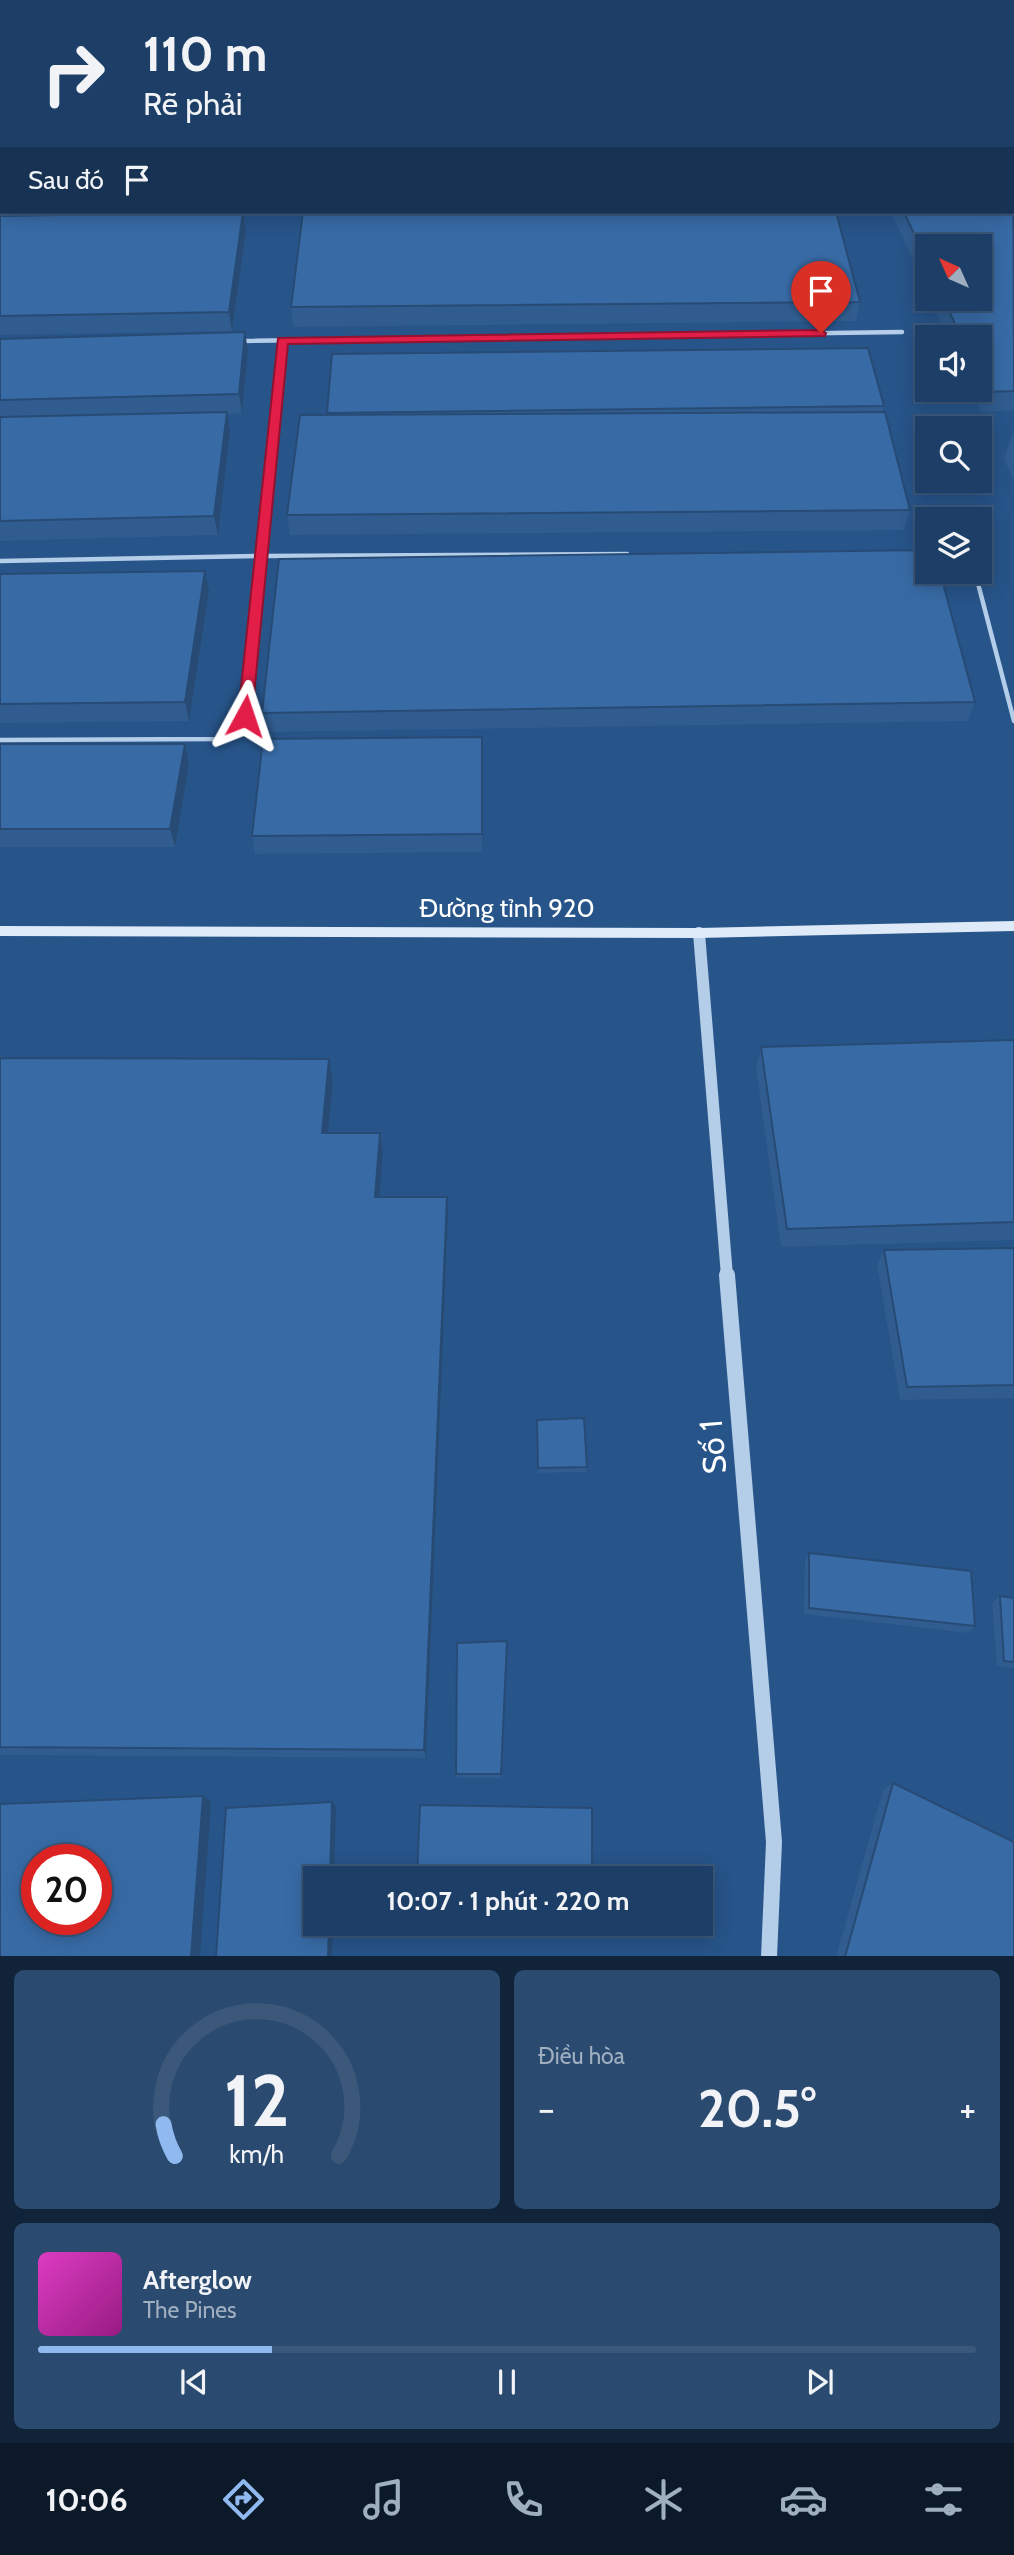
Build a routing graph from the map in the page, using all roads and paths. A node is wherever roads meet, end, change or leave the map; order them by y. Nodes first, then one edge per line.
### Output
1 (902, 332) dead end
2 (229, 341) edge
3 (282, 341) junction
4 (635, 554) edge
5 (260, 556) junction
6 (0, 561) edge
7 (978, 584) edge
8 (1014, 721) edge
9 (0, 740) edge
10 (1014, 926) edge
11 (0, 931) edge
12 (699, 933) junction
13 (769, 1956) edge

1 - 3 lane
2 - 3 lane
3 - 5 lane
4 - 5 lane
5 - 6 lane
5 - 9 lane
7 - 8 lane
10 - 12 main road, Đường tỉnh 920
11 - 12 main road, Đường tỉnh 920
12 - 13 street, Số 1

